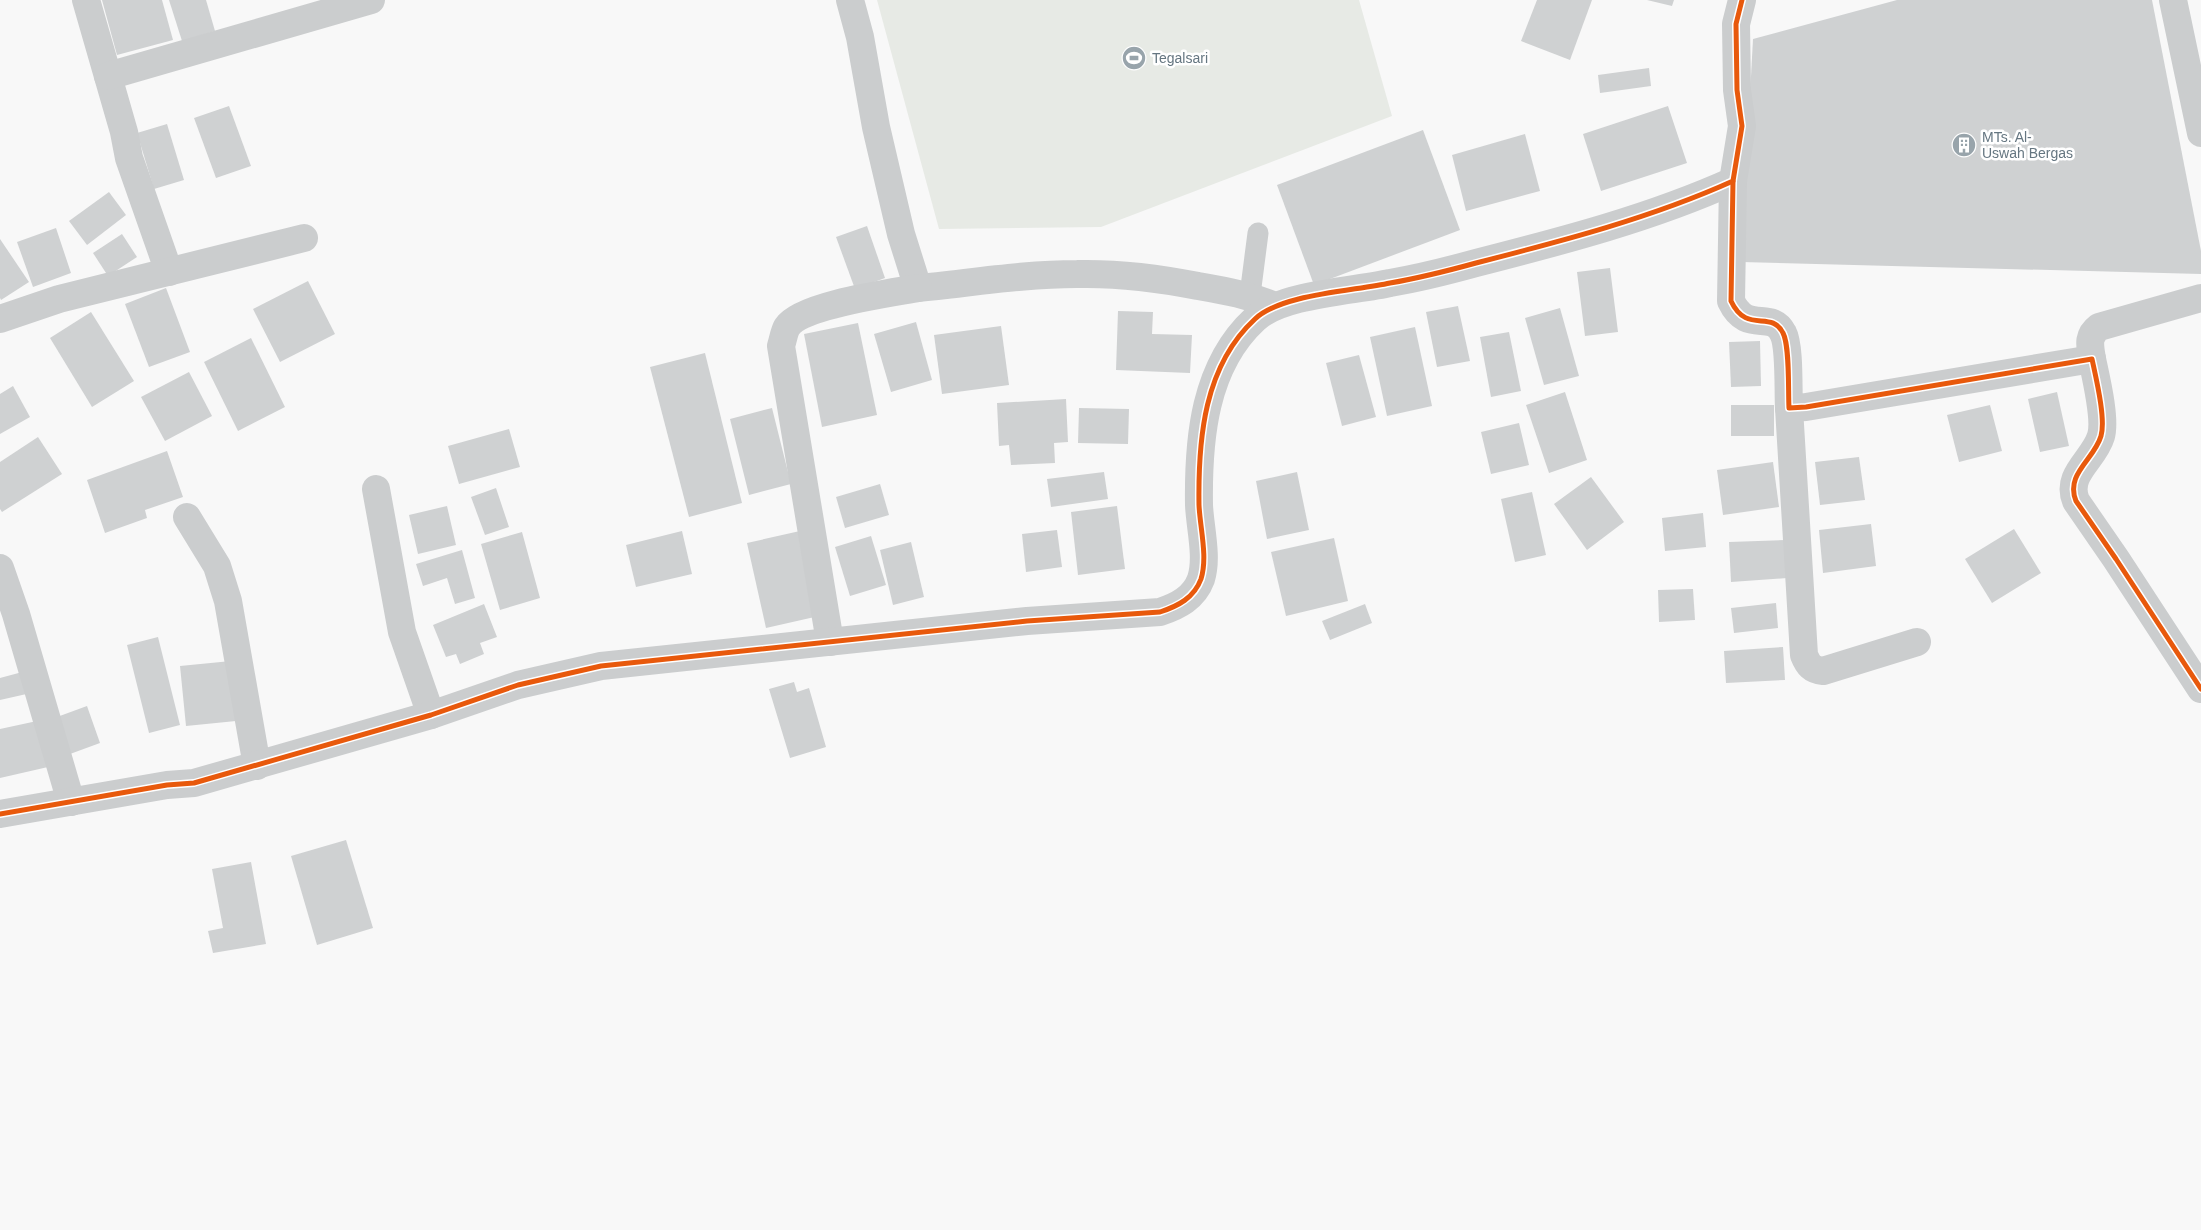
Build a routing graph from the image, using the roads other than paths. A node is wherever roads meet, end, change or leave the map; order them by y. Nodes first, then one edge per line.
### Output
1 (86, 0) edge
2 (371, 0) edge
3 (850, 0) edge
4 (1742, 0) edge
5 (2173, 0) edge
6 (324, 6) edge
7 (108, 76) junction
8 (2201, 133) edge
9 (1733, 181) junction
10 (1258, 233) dead end
11 (304, 238) dead end
12 (170, 272) junction
13 (918, 288) junction
14 (1250, 295) junction
15 (2201, 298) edge
16 (1275, 306) junction
17 (0, 319) edge
18 (2092, 359) junction
19 (1788, 408) junction
20 (376, 489) dead end
21 (187, 517) dead end
22 (0, 568) edge
23 (830, 642) junction
24 (1917, 642) dead end
25 (2201, 689) edge
26 (431, 715) junction
27 (257, 766) junction
28 (70, 802) junction
29 (0, 814) edge

1 - 7 street
2 - 6 street
3 - 13 street
4 - 9 street
5 - 8 street
6 - 7 street
7 - 12 street
9 - 16 street
9 - 19 street
10 - 14 lane
11 - 12 street
12 - 17 street
13 - 14 street
13 - 23 street
14 - 16 street
15 - 18 street
16 - 23 street
18 - 19 street
18 - 25 street
19 - 24 street
20 - 26 street
21 - 27 street
22 - 28 street
23 - 26 street
26 - 27 street
27 - 28 street
28 - 29 street

